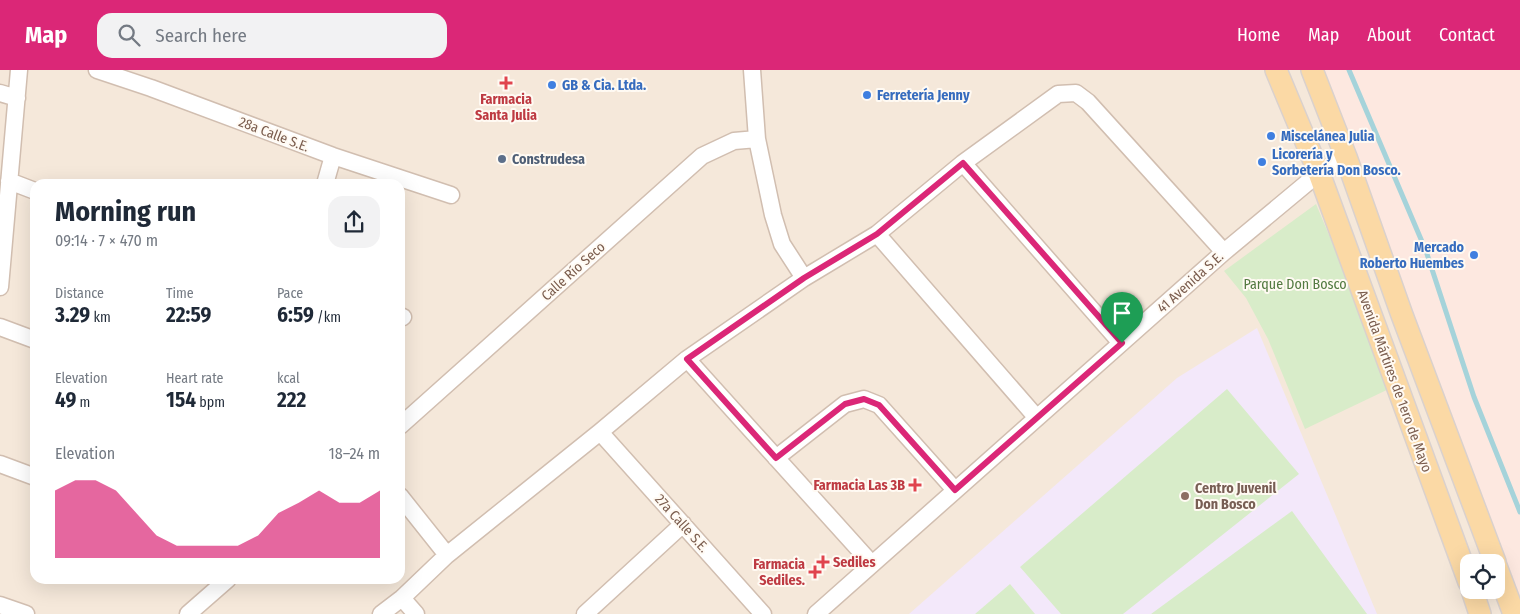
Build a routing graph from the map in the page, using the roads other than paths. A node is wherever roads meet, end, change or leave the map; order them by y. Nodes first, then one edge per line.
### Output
1 (19, 70) edge
2 (98, 70) edge
3 (752, 70) edge
4 (1276, 70) edge
5 (1312, 70) edge
6 (0, 93) edge
7 (17, 98) junction
8 (757, 139) junction
9 (333, 156) junction
10 (1346, 157) junction
11 (963, 163) junction
12 (1319, 173) junction
13 (326, 179) edge
14 (401, 179) edge
15 (405, 180) edge
16 (9, 181) junction
17 (30, 189) edge
18 (451, 196) dead end
19 (877, 234) junction
20 (2, 238) edge
21 (1224, 252) junction
22 (804, 278) junction
23 (0, 287) edge
24 (0, 327) edge
25 (30, 338) edge
26 (1122, 343) junction
27 (687, 359) junction
28 (1037, 418) junction
29 (405, 422) edge
30 (600, 432) junction
31 (776, 458) junction
32 (0, 464) edge
33 (30, 475) edge
34 (955, 490) junction
35 (405, 502) edge
36 (683, 524) junction
37 (1492, 554) edge
38 (447, 555) junction
39 (1460, 557) edge
40 (872, 564) junction
41 (222, 584) edge
42 (1505, 590) edge
43 (402, 598) junction
44 (1475, 599) edge
45 (0, 605) edge
46 (26, 614) edge
47 (188, 614) edge
48 (382, 614) edge
49 (416, 614) edge
50 (585, 614) edge
51 (763, 614) edge
52 (816, 614) edge
53 (1480, 614) edge
54 (1514, 614) edge

1 - 7 street
2 - 9 street, 28a Calle S.E.
3 - 8 street
4 - 12 main road, Avenida Mártires de 1ero de Mayo
5 - 10 main road
6 - 7 street
7 - 16 street
8 - 22 street
8 - 29 street, Calle Río Seco
9 - 13 street
9 - 14 street, 28a Calle S.E.
10 - 12 street, 41 Avenida S.E.
10 - 37 main road
11 - 19 street
11 - 21 street
11 - 26 street
12 - 21 street, 41 Avenida S.E.
12 - 39 main road, Avenida Mártires de 1ero de Mayo
15 - 18 street, 28a Calle S.E.
16 - 17 street
16 - 20 street
19 - 22 street
19 - 28 street
20 - 23 street
21 - 26 street, 41 Avenida S.E.
22 - 27 street
24 - 25 street
26 - 28 street, 41 Avenida S.E.
27 - 30 street
27 - 31 street
28 - 34 street, 41 Avenida S.E.
30 - 36 street, 27a Calle S.E.
30 - 38 street
31 - 34 street
31 - 40 street
32 - 33 street
34 - 40 street, 41 Avenida S.E.
35 - 38 street
36 - 50 street
36 - 51 street, 27a Calle S.E.
38 - 43 street
40 - 52 street, 41 Avenida S.E.
41 - 47 street
42 - 54 main road
43 - 48 street
43 - 49 street
44 - 53 main road
45 - 46 street

